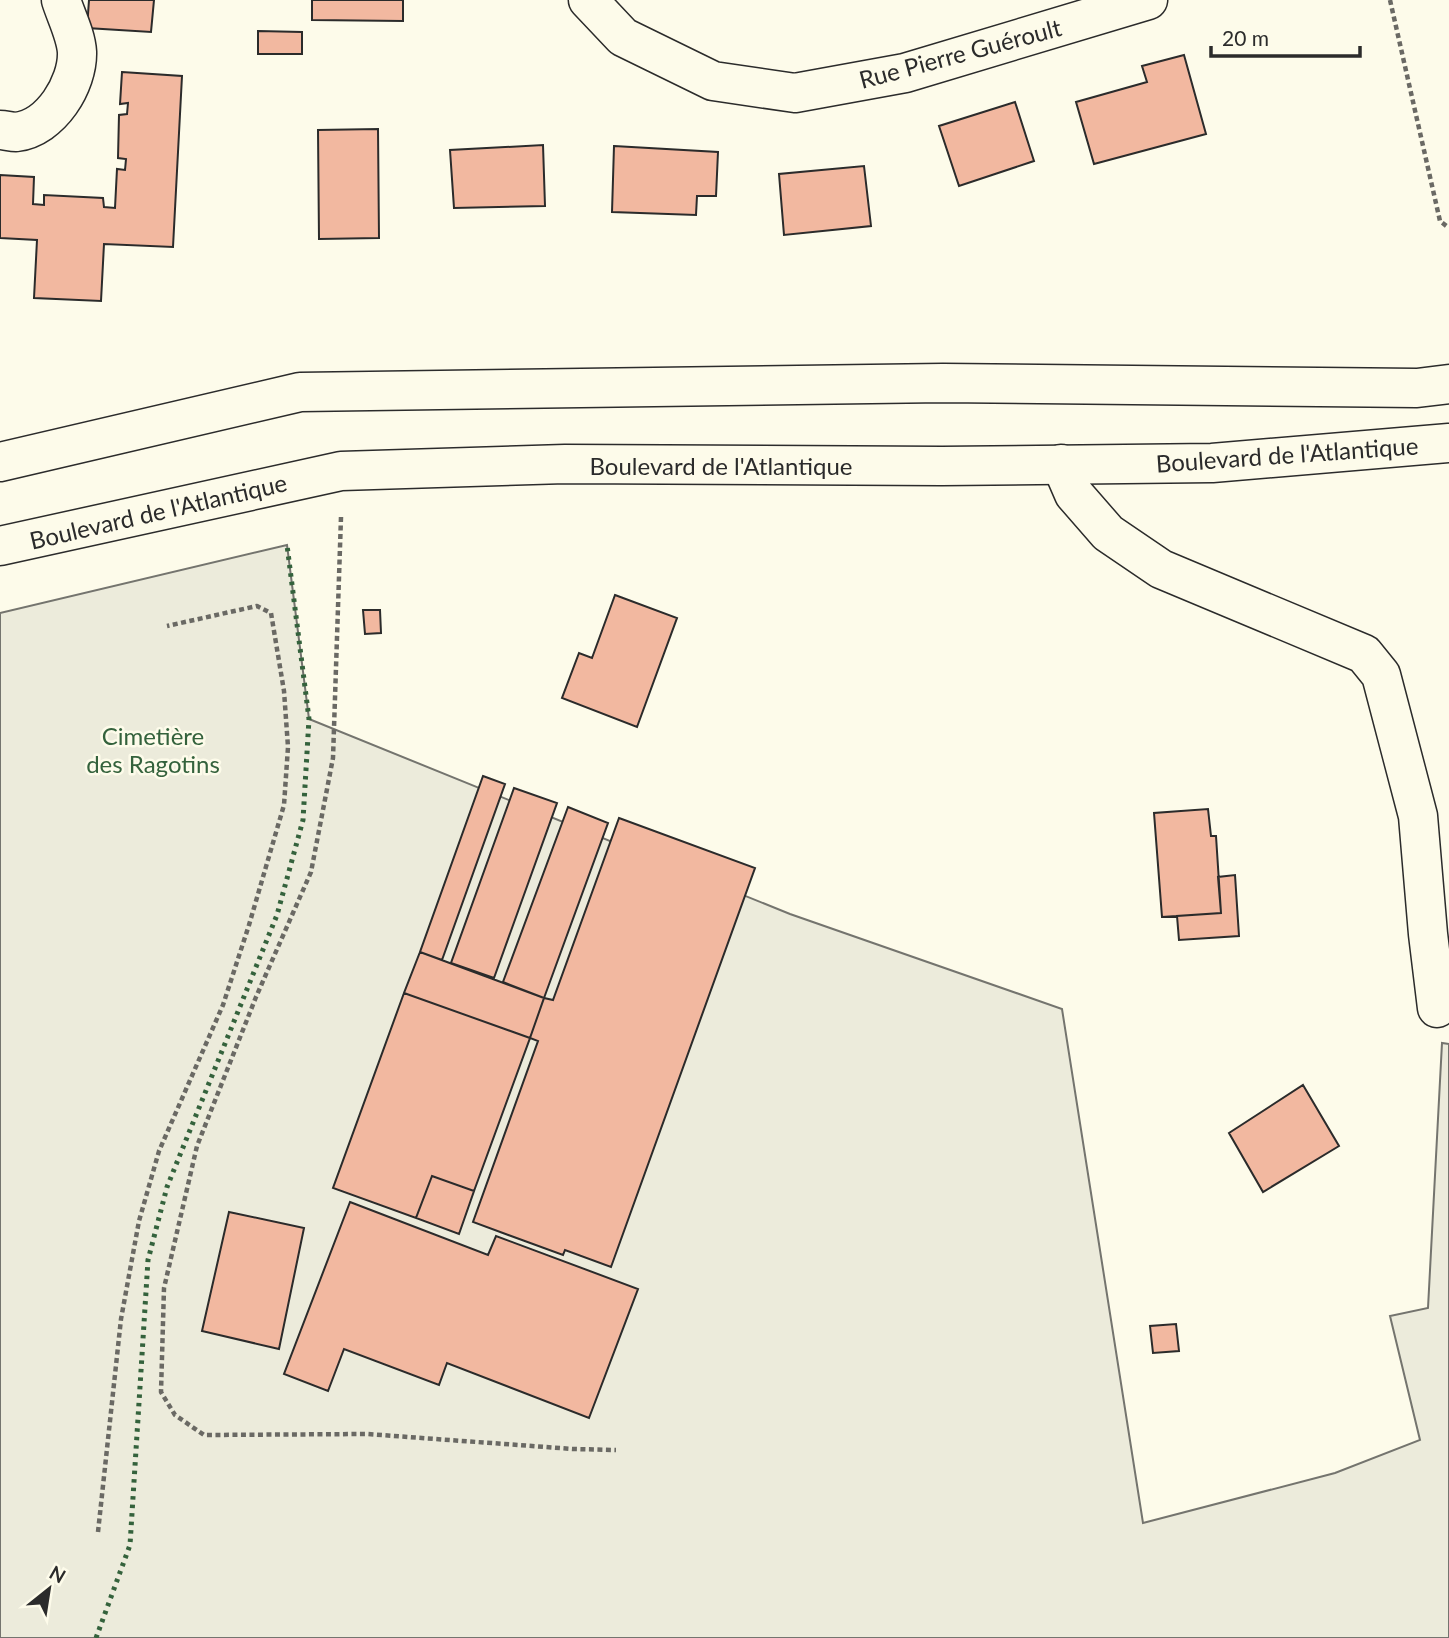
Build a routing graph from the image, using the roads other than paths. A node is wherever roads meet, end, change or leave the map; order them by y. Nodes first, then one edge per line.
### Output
1 (61, 0) edge
2 (588, 0) edge
3 (1147, 0) edge
4 (0, 130) edge
5 (1449, 384) edge
6 (1449, 443) edge
7 (0, 462) edge
8 (1061, 464) junction
9 (0, 547) edge
10 (1437, 1008) dead end

1 - 4 main road
2 - 3 main road, Rue Pierre Guéroult
5 - 7 main road
6 - 8 main road, Boulevard de l'Atlantique
8 - 9 main road, Boulevard de l'Atlantique
8 - 10 main road

